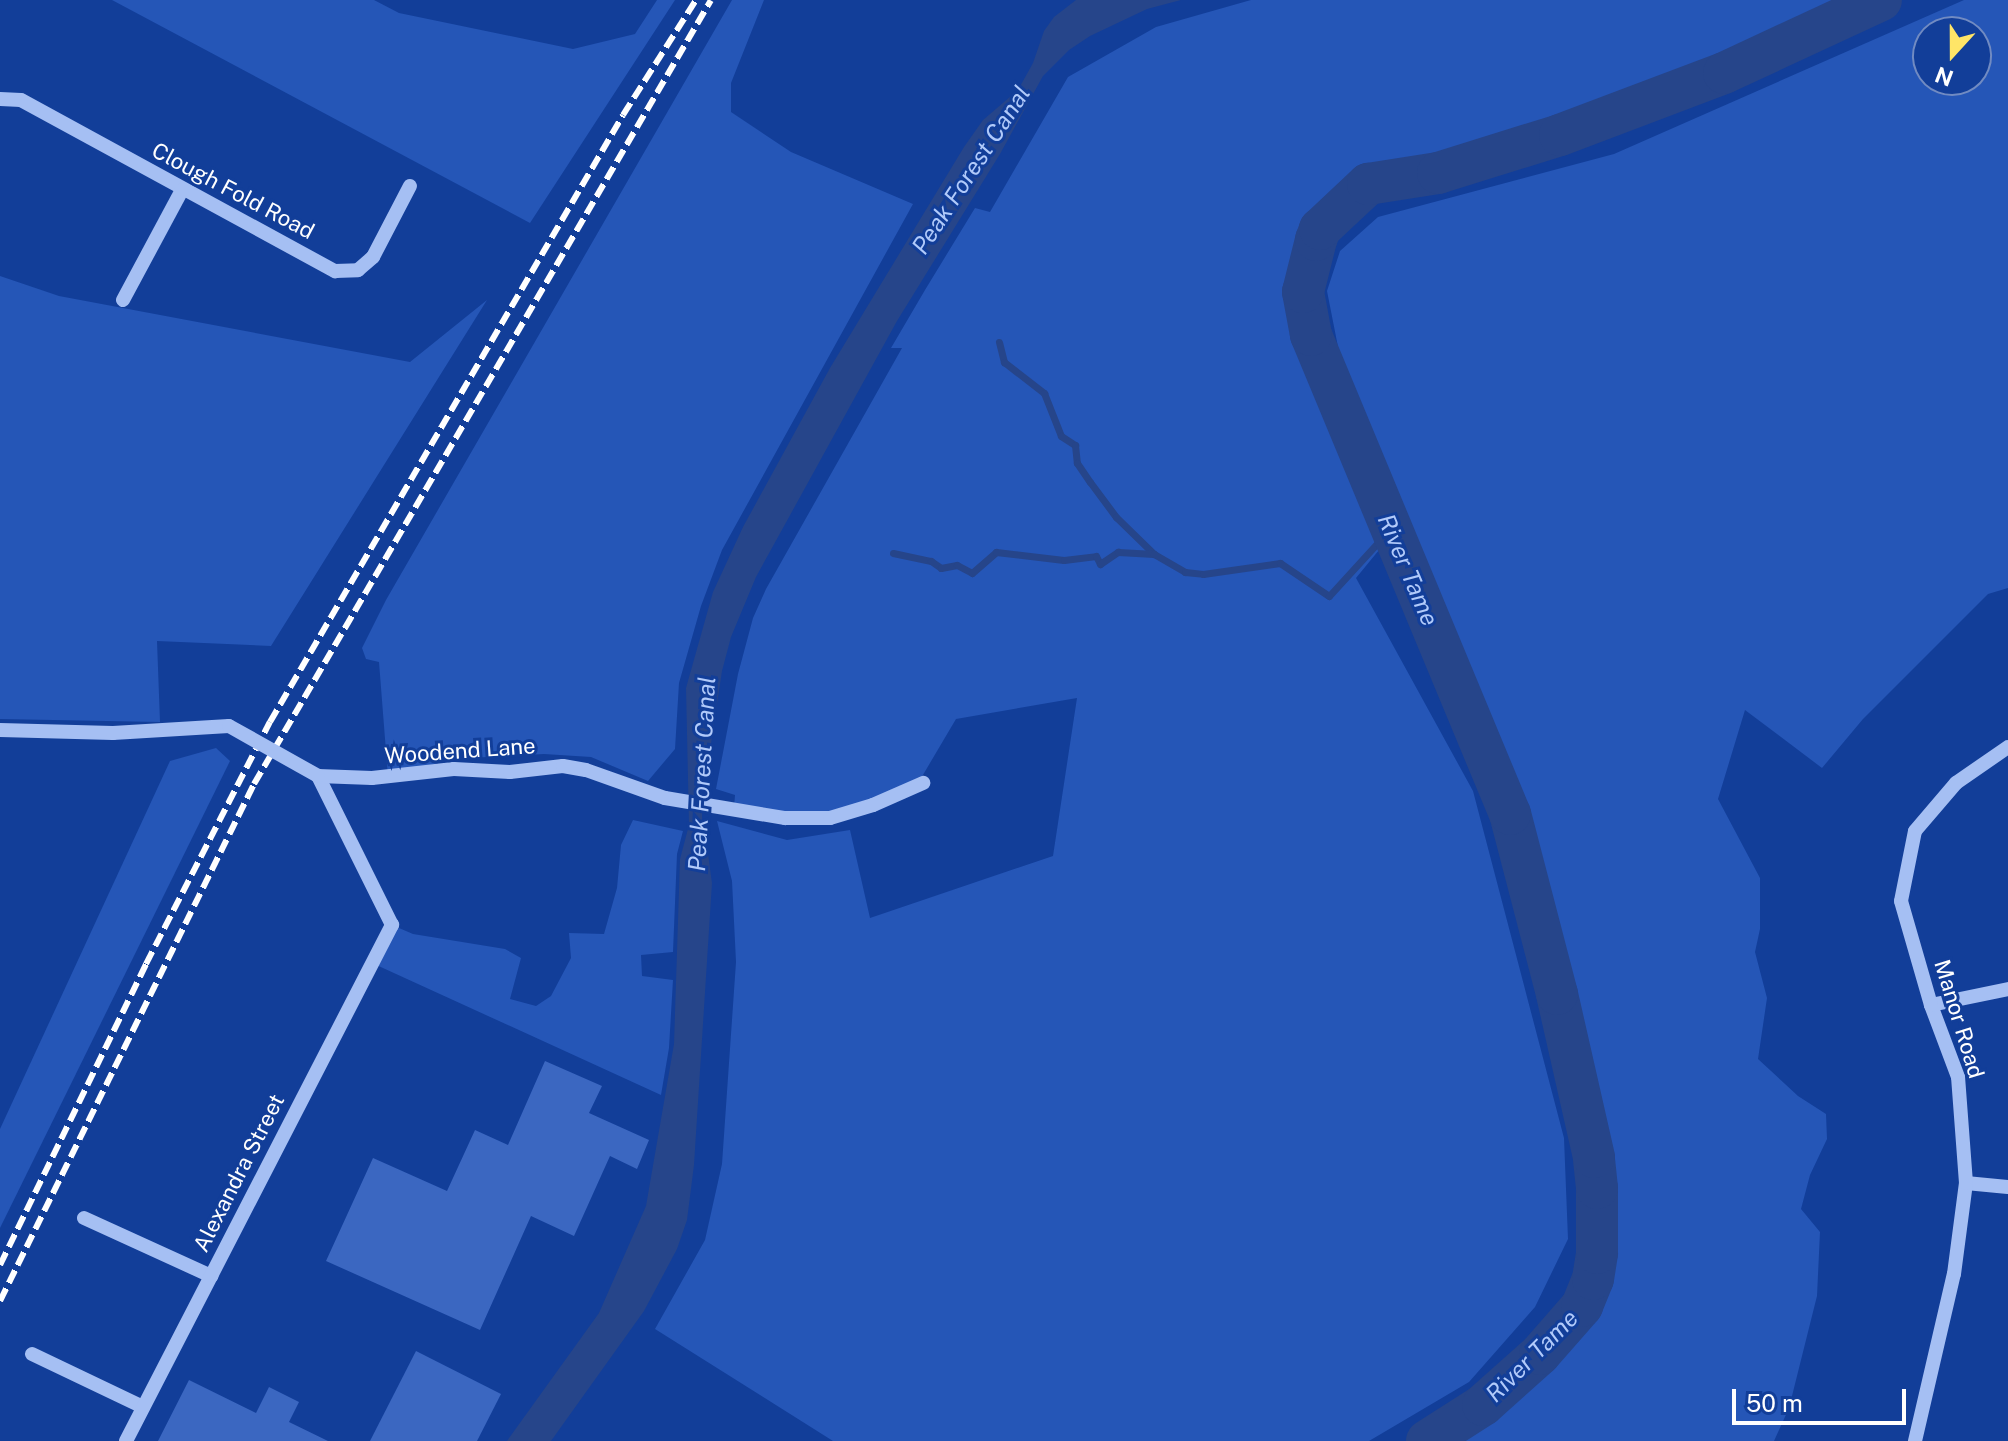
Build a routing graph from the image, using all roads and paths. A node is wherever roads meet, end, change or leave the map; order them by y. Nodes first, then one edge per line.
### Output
1 (0, 99) edge
2 (410, 186) dead end
3 (182, 190) junction
4 (123, 300) dead end
5 (0, 730) edge
6 (2008, 747) edge
7 (318, 776) junction
8 (923, 783) dead end
9 (2008, 989) edge
10 (1931, 1005) junction
11 (1966, 1183) junction
12 (2008, 1187) edge
13 (84, 1218) dead end
14 (211, 1276) junction
15 (32, 1354) dead end
16 (143, 1407) junction
17 (126, 1441) edge
18 (1915, 1441) edge

1 - 3 street, Clough Fold Road
2 - 3 street, Clough Fold Road
3 - 4 street
5 - 7 street, Woodend Lane, bridge
6 - 10 street, Manor Road
7 - 8 street, Woodend Lane
7 - 14 street, Alexandra Street
9 - 10 street
10 - 11 street, Manor Road
11 - 12 street
11 - 18 street, Manor Road
13 - 14 street
14 - 16 street, Alexandra Street
15 - 16 street
16 - 17 street, Alexandra Street

